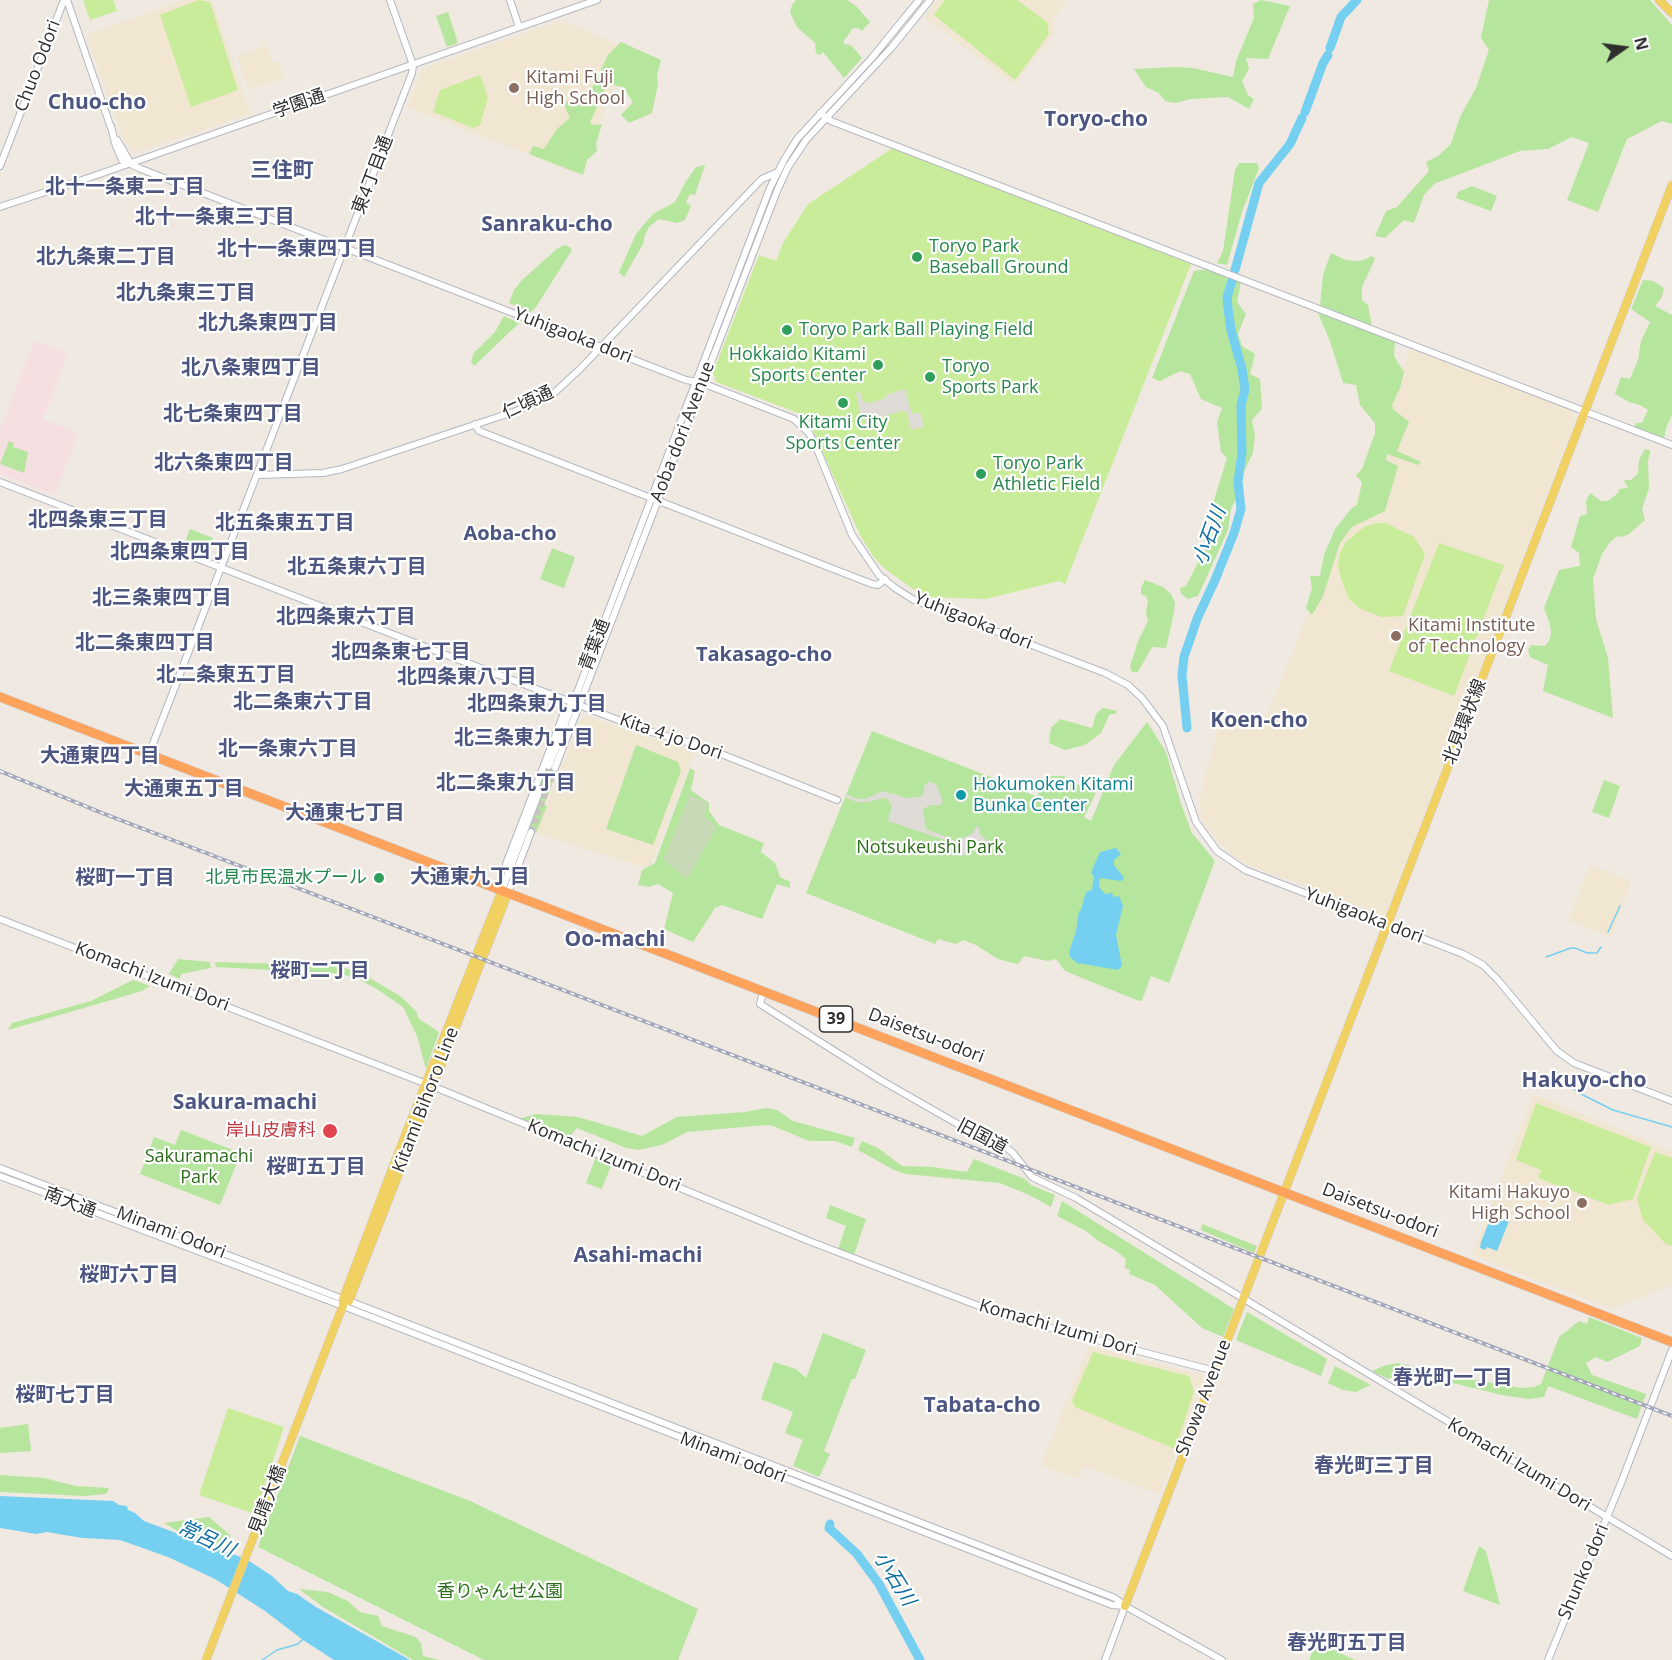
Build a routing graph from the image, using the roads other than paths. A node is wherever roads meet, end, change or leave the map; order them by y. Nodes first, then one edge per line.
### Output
1 (65, 0) edge
2 (390, 0) edge
3 (510, 0) edge
4 (597, 0) edge
5 (919, 0) edge
6 (930, 0) edge
7 (1659, 0) edge
8 (1672, 13) edge
9 (519, 27) junction
10 (413, 65) junction
11 (822, 115) junction
12 (130, 162) junction
13 (0, 166) edge
14 (788, 167) junction
15 (778, 171) junction
16 (1672, 185) edge
17 (0, 207) edge
18 (345, 249) junction
19 (602, 346) junction
20 (699, 383) junction
21 (1586, 412) junction
22 (475, 424) junction
23 (1672, 445) edge
24 (258, 475) junction
25 (0, 482) edge
26 (654, 500) junction
27 (221, 567) junction
28 (885, 579) junction
29 (0, 698) edge
30 (576, 704) junction
31 (149, 754) junction
32 (552, 767) tunnel mouth
33 (540, 790) tunnel mouth
34 (837, 800) dead end
35 (531, 832) tunnel mouth
36 (508, 872) junction
37 (505, 892) junction
38 (0, 919) edge
39 (1387, 926) junction
40 (763, 992) junction
41 (429, 1085) junction
42 (1672, 1101) edge
43 (0, 1168) edge
44 (0, 1176) edge
45 (1284, 1191) junction
46 (1242, 1299) junction
47 (345, 1302) junction
48 (330, 1340) joint
49 (1672, 1342) edge
50 (1672, 1350) edge
51 (1215, 1371) junction
52 (1607, 1517) junction
53 (1672, 1556) edge
54 (1125, 1606) junction
55 (206, 1660) edge
56 (1105, 1660) edge
57 (1222, 1660) edge
58 (1548, 1660) edge

1 - 12 street
1 - 13 street, Chuo Odori
2 - 10 street
3 - 9 street
4 - 9 street, 学園通
5 - 11 street, Aoba dori Avenue
6 - 11 street, Aoba dori Avenue
7 - 8 main road
9 - 10 street, 学園通
10 - 12 street, 学園通
10 - 18 street, 東4丁目通
11 - 14 street, Aoba dori Avenue
11 - 15 street, Aoba dori Avenue
11 - 21 street
12 - 17 street, 学園通
12 - 18 street, Yuhigaoka dori
14 - 15 street, 仁頃通
14 - 20 street, Aoba dori Avenue
15 - 19 street, 仁頃通
15 - 20 street, Aoba dori Avenue
16 - 21 main road, 北見環状線
18 - 19 street, Yuhigaoka dori
18 - 24 street, 東4丁目通
19 - 20 street, Yuhigaoka dori
19 - 22 street, 仁頃通
20 - 26 street, Aoba dori Avenue
20 - 28 street, Yuhigaoka dori
21 - 23 street
21 - 39 main road, 北見環状線
22 - 24 street, 仁頃通
22 - 26 street
24 - 27 street, 東4丁目通
25 - 27 street, Kita 4 jo Dori
26 - 28 street
26 - 30 street, Aoba dori Avenue
27 - 30 street, Kita 4 jo Dori
27 - 31 street, 東4丁目通
28 - 39 street, Yuhigaoka dori
29 - 31 highway, Daisetsu-odori / 39
30 - 32 street, Aoba dori Avenue
30 - 34 street, Kita 4 jo Dori
30 - 36 street
31 - 37 highway, Daisetsu-odori / 39
33 - 36 street
35 - 37 street
36 - 37 street
37 - 40 highway, Daisetsu-odori / 39
37 - 41 main road, Kitami Bihoro Line
38 - 41 street, Komachi Izumi Dori
39 - 42 street, Yuhigaoka dori
39 - 45 main road, 北見環状線
40 - 45 highway, Daisetsu-odori / 39
40 - 46 street, 旧国道
41 - 47 main road, Kitami Bihoro Line
41 - 51 street, Komachi Izumi Dori
43 - 47 street, Minami Odori
44 - 47 street, 南大通
45 - 46 main road, Showa Avenue
45 - 49 highway, Daisetsu-odori / 39
46 - 51 main road, Showa Avenue
46 - 52 street, Komachi Izumi Dori
47 - 48 main road, Kitami Bihoro Line
47 - 54 street, Minami odori
48 - 55 main road, 見晴大橋
50 - 52 street, Shunko dori
51 - 54 main road, Showa Avenue
52 - 53 street, Komachi Izumi Dori
52 - 58 street, Shunko dori
54 - 56 street
54 - 57 street, Minami odori

